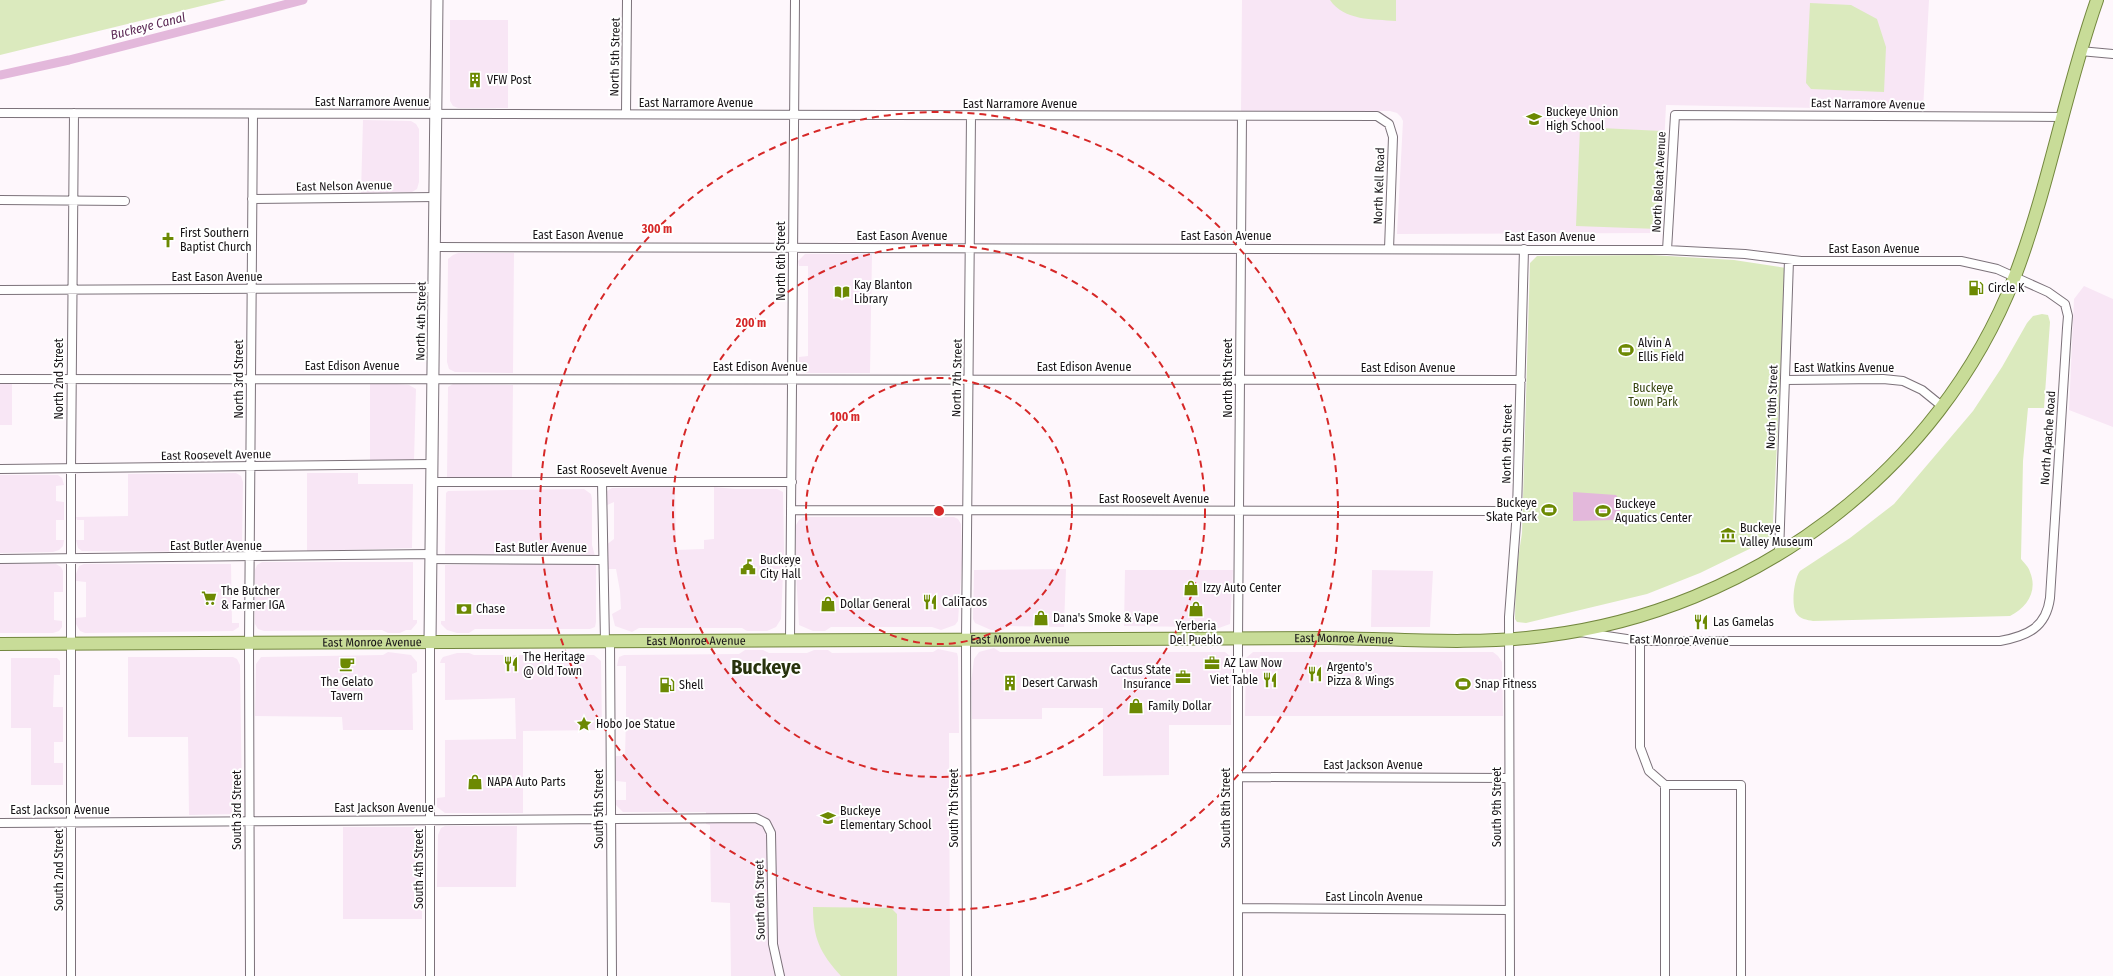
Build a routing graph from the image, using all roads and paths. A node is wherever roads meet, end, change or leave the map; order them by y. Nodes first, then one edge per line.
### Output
1 (437, 0) edge
2 (627, 0) edge
3 (795, 0) edge
4 (2097, 0) edge
5 (2080, 51) junction
6 (2113, 54) edge
7 (0, 113) edge
8 (74, 113) junction
9 (436, 113) junction
10 (253, 114) junction
11 (626, 114) junction
12 (794, 115) junction
13 (1675, 115) joint
14 (971, 116) junction
15 (1242, 116) junction
16 (2062, 117) junction
17 (1389, 124) joint
18 (436, 197) junction
19 (252, 199) junction
20 (0, 200) edge
21 (73, 200) junction
22 (125, 201) dead end
23 (435, 247) junction
24 (793, 248) junction
25 (970, 248) junction
26 (1241, 248) junction
27 (1389, 249) junction
28 (1524, 249) junction
29 (1667, 250) junction
30 (1789, 260) junction
31 (2014, 277) junction
32 (434, 288) junction
33 (252, 289) junction
34 (0, 290) edge
35 (72, 290) junction
36 (0, 378) edge
37 (72, 378) junction
38 (251, 379) junction
39 (433, 379) junction
40 (793, 379) junction
41 (969, 379) junction
42 (1241, 380) junction
43 (1521, 380) junction
44 (1785, 380) junction
45 (1942, 407) junction
46 (432, 464) junction
47 (250, 467) junction
48 (0, 469) edge
49 (70, 469) junction
50 (432, 482) junction
51 (602, 482) junction
52 (792, 482) junction
53 (791, 510) junction
54 (967, 511) junction
55 (1239, 511) junction
56 (1518, 511) junction
57 (1779, 554) junction
58 (431, 557) junction
59 (70, 558) junction
60 (250, 558) junction
61 (0, 559) edge
62 (603, 560) junction
63 (2036, 627) joint
64 (1576, 631) junction
65 (1509, 639) junction
66 (966, 640) junction
67 (1238, 640) junction
68 (790, 641) junction
69 (1640, 641) junction
70 (430, 642) junction
71 (608, 642) junction
72 (0, 644) edge
73 (249, 644) junction
74 (70, 645) junction
75 (1238, 777) junction
76 (1509, 778) junction
77 (1665, 785) junction
78 (611, 818) junction
79 (431, 820) junction
80 (249, 821) junction
81 (0, 822) edge
82 (70, 822) junction
83 (766, 823) joint
84 (1238, 908) junction
85 (1509, 910) junction
86 (70, 976) edge
87 (250, 976) edge
88 (430, 976) edge
89 (612, 976) edge
90 (780, 976) edge
91 (967, 976) edge
92 (1238, 976) edge
93 (1510, 976) edge
94 (1665, 976) edge
95 (1741, 976) edge

1 - 9 street, North 4th Street
2 - 11 street, North 5th Street
3 - 12 street, North 6th Street
4 - 5 main road
5 - 6 street
5 - 16 main road
7 - 8 street, East Narramore Avenue
8 - 10 street, East Narramore Avenue
8 - 21 street, North 2nd Street
9 - 10 street, East Narramore Avenue
9 - 11 street, East Narramore Avenue
9 - 18 street, North 4th Street
10 - 19 street, North 3rd Street
11 - 12 street, East Narramore Avenue
12 - 14 street, East Narramore Avenue
12 - 24 street, North 6th Street
13 - 16 street, East Narramore Avenue
13 - 29 street, North Beloat Avenue
14 - 15 street, East Narramore Avenue
14 - 25 street, North 7th Street
15 - 17 street, East Narramore Avenue
15 - 26 street, North 8th Street
16 - 31 main road
17 - 27 street, North Kell Road
18 - 19 street, East Nelson Avenue
18 - 23 street, North 4th Street
19 - 33 street, North 3rd Street
20 - 21 street
21 - 22 street
21 - 35 street, North 2nd Street
23 - 24 street, East Eason Avenue
23 - 32 street, North 4th Street
24 - 25 street, East Eason Avenue
24 - 40 street, North 6th Street
25 - 26 street, East Eason Avenue
25 - 41 street, North 7th Street
26 - 27 street, East Eason Avenue
26 - 42 street, North 8th Street
27 - 28 street, East Eason Avenue
28 - 29 street, East Eason Avenue
28 - 43 street, North 9th Street
29 - 30 street, East Eason Avenue
30 - 31 street, East Eason Avenue
30 - 44 street, North 10th Street
31 - 45 main road
31 - 63 street, North Apache Road
32 - 33 street, East Eason Avenue
32 - 39 street, North 4th Street
33 - 35 street, East Eason Avenue
33 - 38 street, North 3rd Street
34 - 35 street, East Eason Avenue
35 - 37 street, North 2nd Street
36 - 37 street, East Edison Avenue
37 - 38 street, East Edison Avenue
37 - 49 street, North 2nd Street
38 - 39 street, East Edison Avenue
38 - 47 street, North 3rd Street
39 - 40 street, East Edison Avenue
39 - 46 street, North 4th Street
40 - 41 street, East Edison Avenue
40 - 52 street, North 6th Street
41 - 42 street, East Edison Avenue
41 - 54 street, North 7th Street
42 - 43 street, East Edison Avenue
42 - 55 street, North 8th Street
43 - 56 street, North 9th Street
44 - 45 street, East Watkins Avenue
44 - 57 street, North 10th Street
45 - 57 main road
46 - 47 street, East Roosevelt Avenue
46 - 50 street, North 4th Street
47 - 49 street, East Roosevelt Avenue
47 - 60 street, North 3rd Street
48 - 49 street, East Roosevelt Avenue
49 - 59 street, North 2nd Street
50 - 51 street, East Roosevelt Avenue
50 - 58 street, North 4th Street
51 - 52 street, East Roosevelt Avenue
51 - 62 street
52 - 53 street, North 6th Street
53 - 54 street, East Roosevelt Avenue
53 - 68 street, North 6th Street
54 - 55 street, East Roosevelt Avenue
54 - 66 street, North 7th Street
55 - 56 street, East Roosevelt Avenue
55 - 67 street, North 8th Street
56 - 65 street, North 9th Street
57 - 64 main road
58 - 60 street, East Butler Avenue
58 - 62 street, East Butler Avenue
58 - 70 street, North 4th Street
59 - 60 street, East Butler Avenue
59 - 61 street, East Butler Avenue
59 - 74 street, North 2nd Street
60 - 73 street, North 3rd Street
62 - 71 street
63 - 69 street, East Monroe Avenue
64 - 65 main road, East Monroe Avenue
64 - 69 street, East Monroe Avenue
65 - 67 main road, East Monroe Avenue
65 - 76 street, South 9th Street
66 - 67 main road, East Monroe Avenue
66 - 68 main road, East Monroe Avenue
66 - 91 street, South 7th Street
67 - 75 street, South 8th Street
68 - 71 main road, East Monroe Avenue
69 - 77 street
70 - 71 main road, East Monroe Avenue
70 - 73 main road, East Monroe Avenue
70 - 79 street, South 4th Street
71 - 78 street, South 5th Street
72 - 74 main road, East Monroe Avenue
73 - 74 main road, East Monroe Avenue
73 - 80 street, South 3rd Street
74 - 82 street, South 2nd Street
75 - 76 street, East Jackson Avenue
75 - 84 street, South 8th Street
76 - 85 street, South 9th Street
77 - 94 street
77 - 95 street
78 - 79 street, East Jackson Avenue
78 - 83 street, East Jackson Avenue
78 - 89 street, South 5th Street
79 - 80 street, East Jackson Avenue
79 - 88 street, South 4th Street
80 - 82 street, East Jackson Avenue
80 - 87 street, South 3rd Street
81 - 82 street, East Jackson Avenue
82 - 86 street, South 2nd Street
83 - 90 street, South 6th Street
84 - 85 street, East Lincoln Avenue
84 - 92 street, South 8th Street
85 - 93 street, South 9th Street

